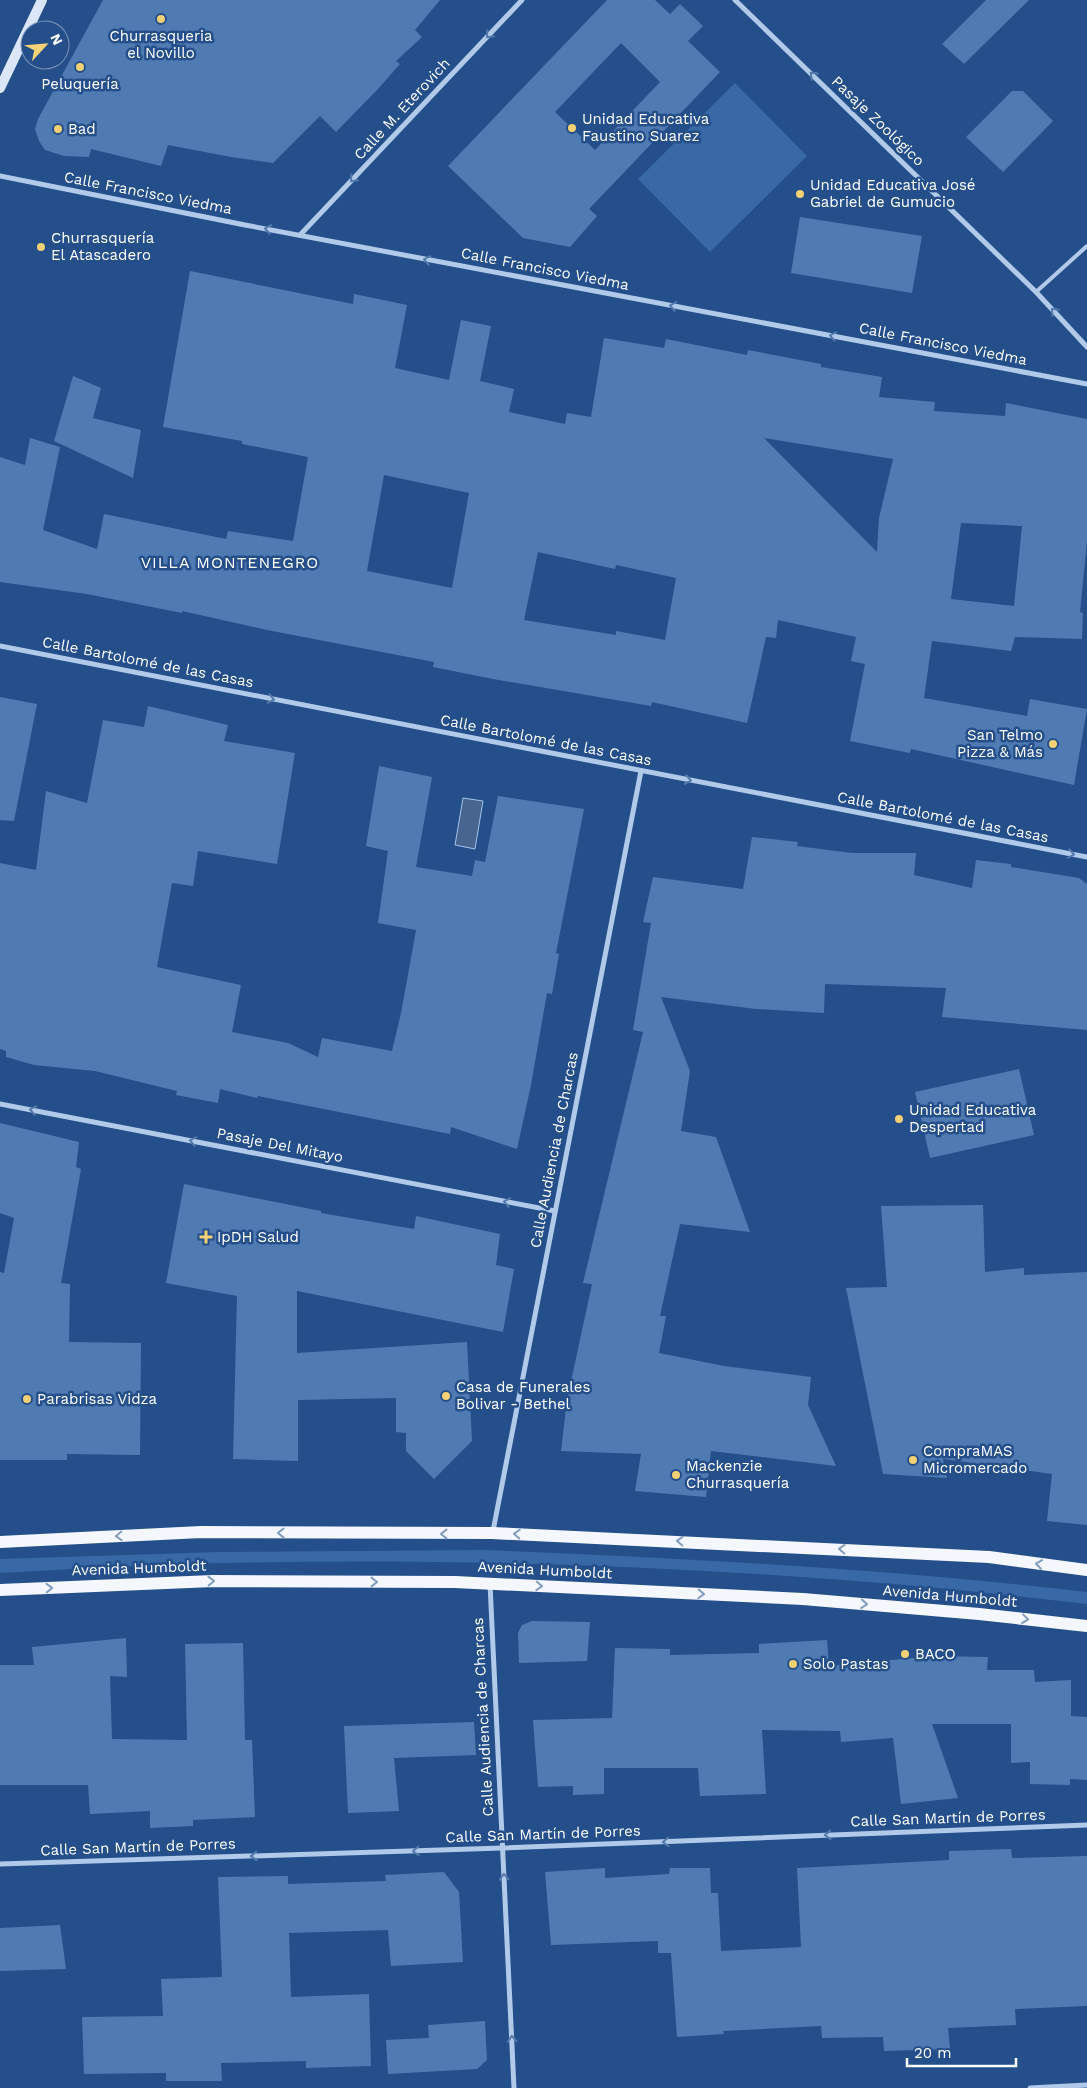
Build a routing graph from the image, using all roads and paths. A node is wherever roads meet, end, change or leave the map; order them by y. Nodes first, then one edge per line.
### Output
1 (42, 0) edge
2 (522, 0) edge
3 (735, 0) edge
4 (0, 88) edge
5 (0, 176) edge
6 (300, 235) junction
7 (1087, 246) edge
8 (1036, 292) junction
9 (1087, 347) edge
10 (1087, 384) edge
11 (0, 646) edge
12 (641, 771) junction
13 (1087, 857) edge
14 (0, 1104) edge
15 (555, 1211) junction
16 (492, 1533) junction
17 (0, 1542) edge
18 (1087, 1570) edge
19 (490, 1584) junction
20 (0, 1590) edge
21 (1087, 1626) edge
22 (1087, 1825) edge
23 (502, 1848) junction
24 (0, 1864) edge
25 (1087, 2085) edge
26 (514, 2088) edge
27 (1030, 2088) edge

1 - 4 main road
2 -> 6 street, Calle M. Eterovich
8 -> 3 street, Pasaje Zoológico
6 -> 5 street, Calle Francisco Viedma
10 -> 6 street, Calle Francisco Viedma
7 - 8 lane
9 -> 8 street, Pasaje Zoológico
11 -> 12 street, Calle Bartolomé de las Casas
12 -> 13 street, Calle Bartolomé de las Casas
12 - 15 street, Calle Audiencia de Charcas
15 -> 14 street, Pasaje Del Mitayo
15 - 16 street, Calle Audiencia de Charcas
16 -> 17 main road
18 -> 16 main road
20 -> 19 main road, Avenida Humboldt
19 -> 21 main road, Avenida Humboldt
19 - 23 street, Calle Audiencia de Charcas
22 -> 23 street, Calle San Martín de Porres
23 -> 24 street, Calle San Martín de Porres
26 -> 23 street, Calle Audiencia de Charcas
25 - 27 street

